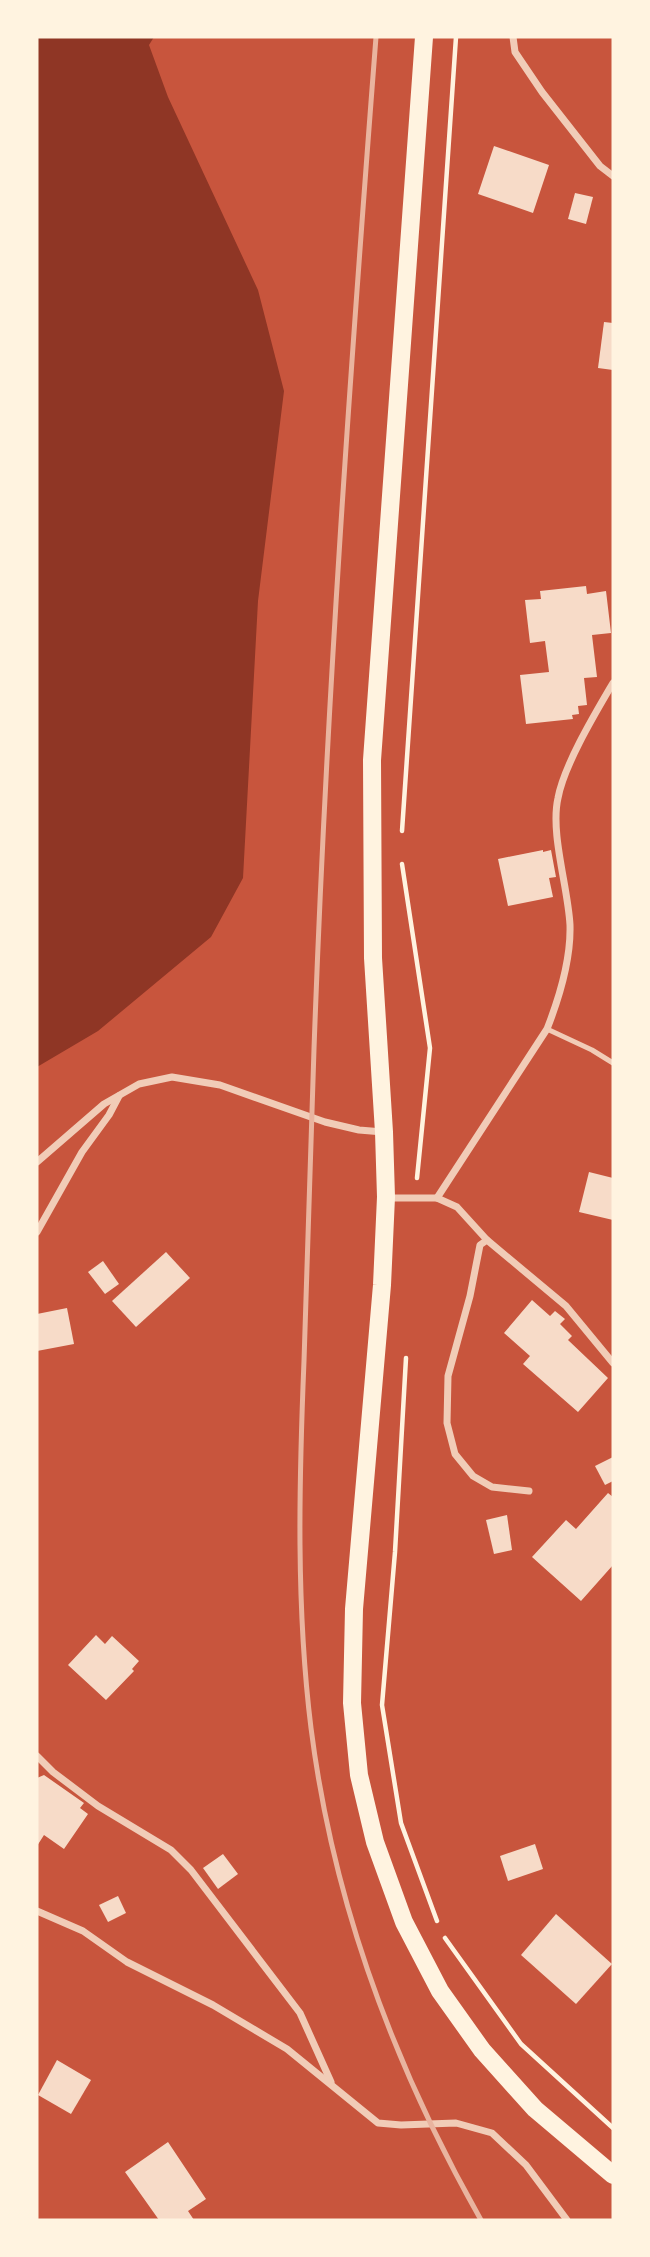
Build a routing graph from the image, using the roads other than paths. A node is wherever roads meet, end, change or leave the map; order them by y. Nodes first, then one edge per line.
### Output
1 (424, 37) edge
2 (513, 37) edge
3 (613, 176) edge
4 (613, 683) edge
5 (547, 1029) junction
6 (613, 1063) edge
7 (119, 1096) junction
8 (384, 1132) junction
9 (37, 1162) edge
10 (386, 1198) junction
11 (437, 1198) junction
12 (37, 1232) edge
13 (487, 1241) junction
14 (613, 1363) edge
15 (529, 1491) dead end
16 (37, 1756) edge
17 (37, 1911) edge
18 (333, 2086) junction
19 (613, 2175) edge
20 (567, 2220) edge

1 - 8 main road
2 - 3 street
4 - 5 street
5 - 6 lane
5 - 11 street
7 - 8 street
7 - 9 street
7 - 12 street
8 - 10 main road
10 - 11 street
10 - 19 main road
11 - 13 street
13 - 14 street
13 - 15 street
16 - 18 street
17 - 18 street
18 - 20 street

